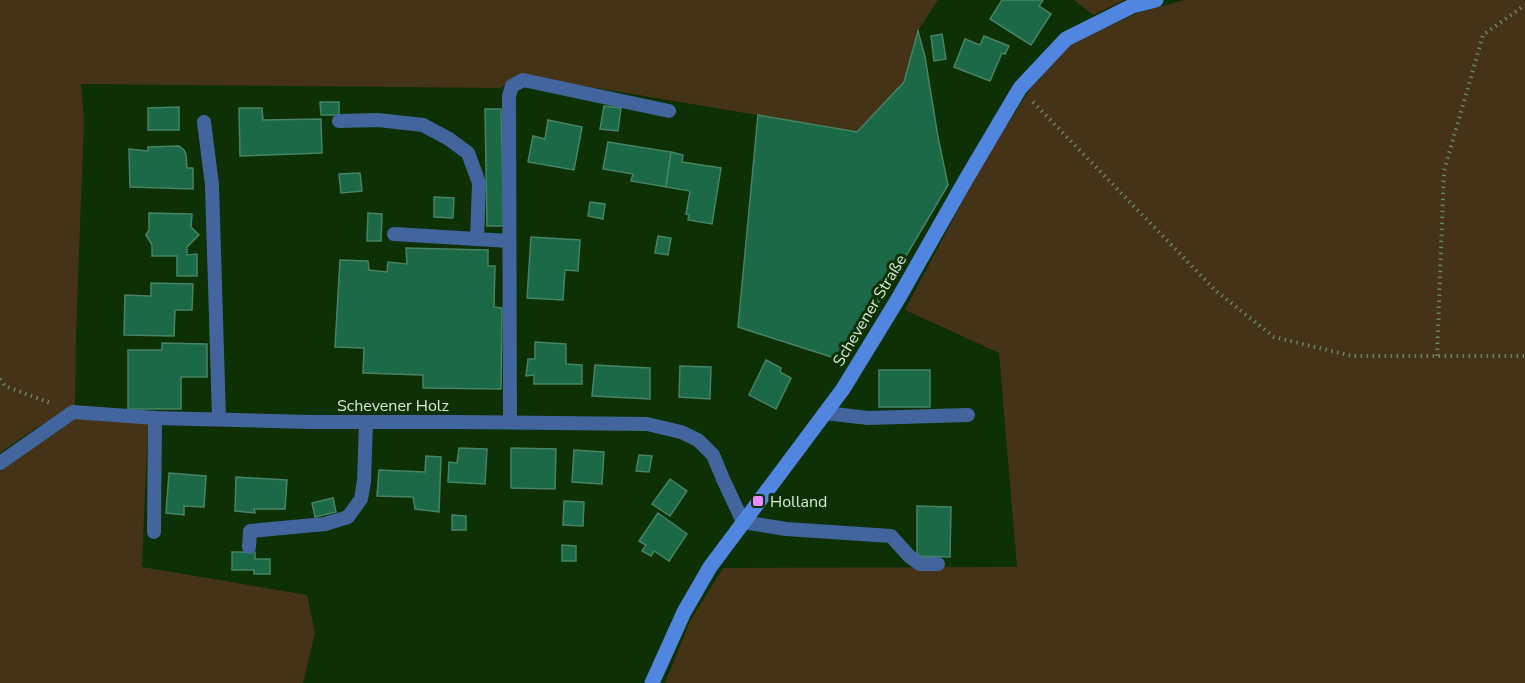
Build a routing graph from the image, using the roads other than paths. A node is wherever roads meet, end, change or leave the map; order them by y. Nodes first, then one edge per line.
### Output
1 (1156, 0) edge
2 (669, 111) dead end
3 (339, 121) dead end
4 (204, 122) dead end
5 (394, 234) dead end
6 (477, 239) junction
7 (509, 241) junction
8 (825, 413) junction
9 (968, 415) dead end
10 (155, 418) junction
11 (219, 419) junction
12 (366, 422) junction
13 (510, 422) junction
14 (0, 463) edge
15 (743, 522) junction
16 (154, 532) dead end
17 (249, 547) dead end
18 (938, 564) dead end
19 (652, 683) edge

1 - 8 main road, Schevener Straße
2 - 7 lane
3 - 6 lane
4 - 11 lane
5 - 6 lane
6 - 7 lane
7 - 13 lane
8 - 9 lane
8 - 15 main road, Schevener Straße
10 - 11 lane, Schevener Holz
10 - 14 lane, Schevener Holz
10 - 16 lane
11 - 12 lane, Schevener Holz
12 - 13 lane, Schevener Holz
12 - 17 lane
13 - 15 lane, Schevener Holz
15 - 18 lane
15 - 19 main road, Schevener Straße

